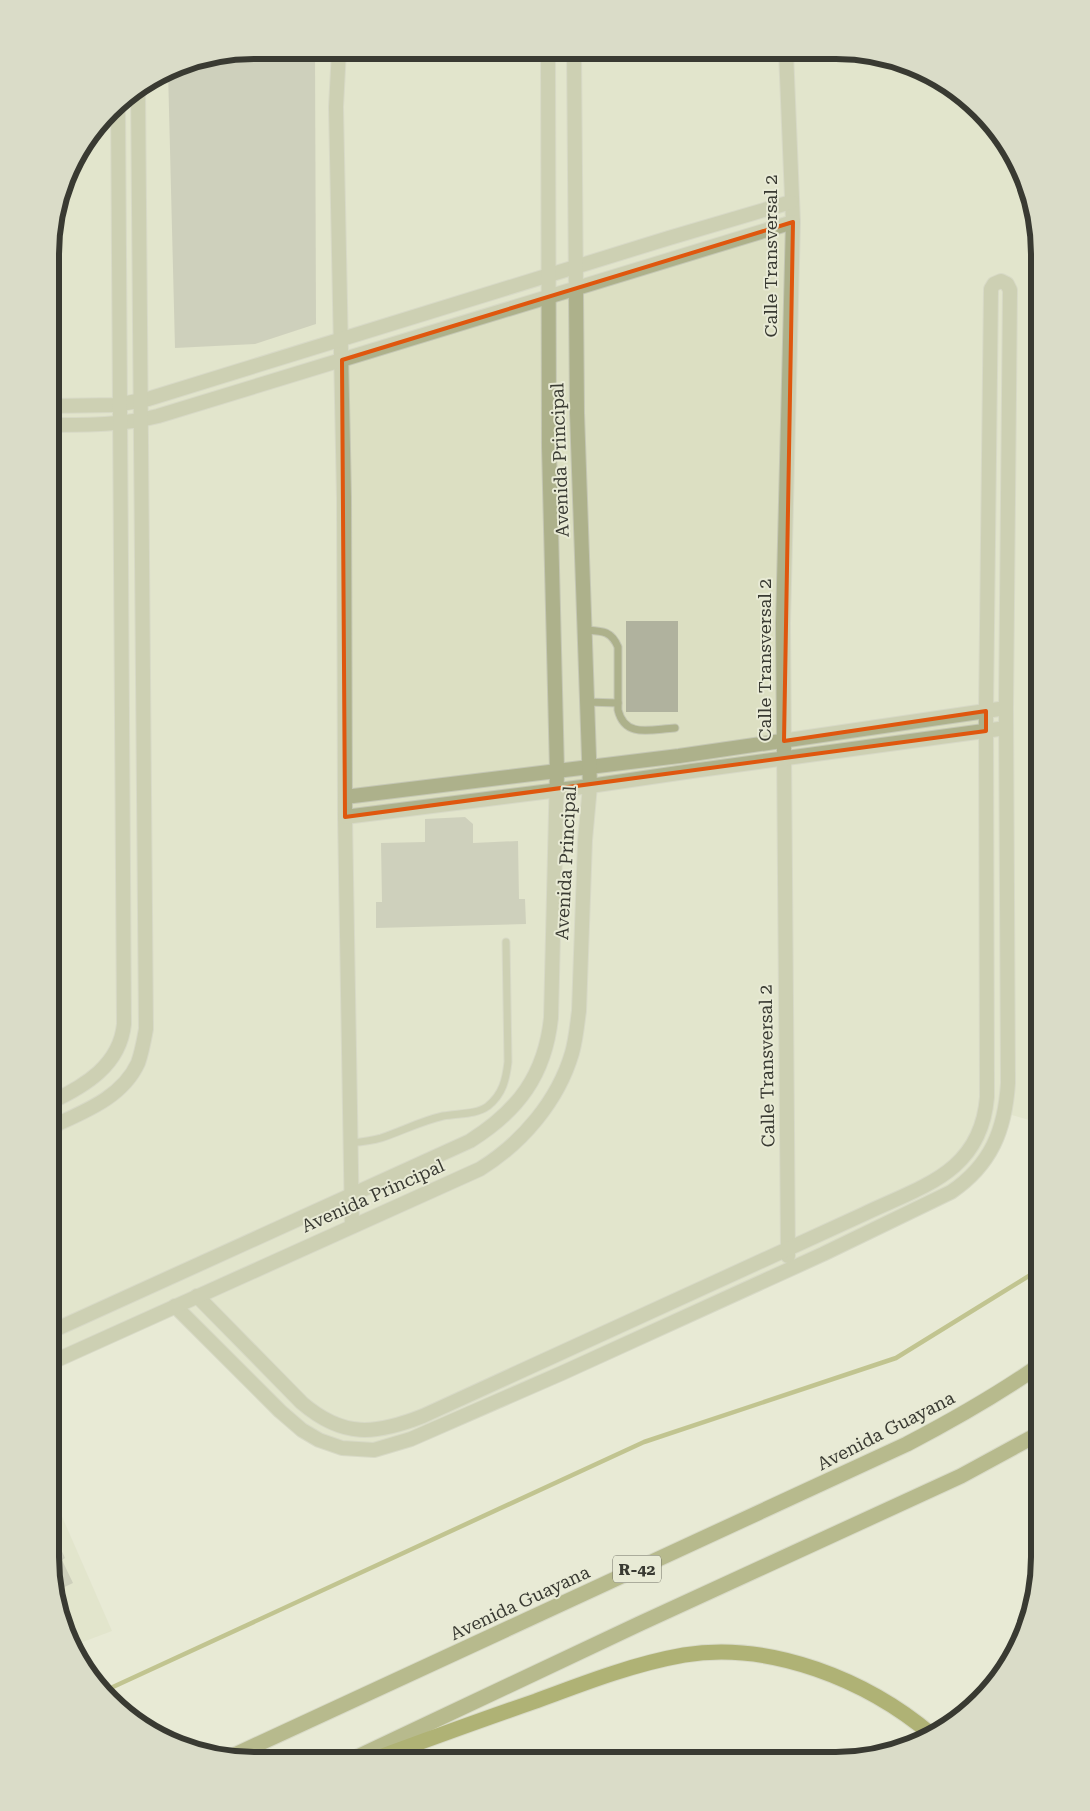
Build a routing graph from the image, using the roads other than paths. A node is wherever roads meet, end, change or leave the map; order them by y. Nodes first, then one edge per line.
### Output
1 (339, 59) edge
2 (548, 59) edge
3 (574, 59) edge
4 (786, 59) edge
5 (138, 97) edge
6 (118, 114) edge
7 (791, 202) junction
8 (793, 222) junction
9 (669, 238) junction
10 (671, 260) junction
11 (576, 266) junction
12 (548, 275) junction
13 (576, 289) junction
14 (549, 297) junction
15 (341, 338) junction
16 (342, 360) junction
17 (140, 401) junction
18 (120, 404) junction
19 (59, 406) edge
20 (140, 420) junction
21 (120, 423) junction
22 (59, 425) edge
23 (584, 630) junction
24 (587, 702) junction
25 (618, 703) junction
26 (1006, 708) junction
27 (986, 711) junction
28 (675, 728) dead end
29 (1006, 728) junction
30 (986, 731) junction
31 (784, 740) junction
32 (784, 758) junction
33 (588, 767) junction
34 (557, 770) junction
35 (590, 786) junction
36 (557, 791) junction
37 (345, 797) junction
38 (345, 817) junction
39 (145, 838) junction
40 (123, 840) junction
41 (1007, 845) junction
42 (987, 846) junction
43 (124, 942) junction
44 (506, 942) dead end
45 (146, 943) junction
46 (1008, 1011) junction
47 (987, 1013) junction
48 (59, 1098) edge
49 (59, 1123) edge
50 (984, 1123) junction
51 (1000, 1130) junction
52 (350, 1144) junction
53 (350, 1195) junction
54 (352, 1226) junction
55 (788, 1249) junction
56 (789, 1270) junction
57 (197, 1296) junction
58 (175, 1306) junction
59 (59, 1328) edge
60 (59, 1359) edge
61 (1031, 1371) edge
62 (1031, 1438) edge
63 (926, 1730) edge
64 (241, 1752) edge
65 (368, 1752) edge
66 (395, 1752) edge

1 - 15 street
2 - 12 street, Avenida Principal
3 - 11 street, Avenida Principal
4 - 7 street, Calle Transversal 2
5 - 17 street
6 - 18 street
7 - 8 street, Calle Transversal 2
7 - 9 street
8 - 10 street
8 - 31 street, Calle Transversal 2
9 - 10 street
9 - 11 street
10 - 13 street
11 - 12 street
11 - 13 street, Avenida Principal
12 - 14 street, Avenida Principal
12 - 15 street
13 - 14 street
13 - 23 street, Avenida Principal
14 - 16 street
14 - 34 street, Avenida Principal
15 - 16 street
15 - 17 street
16 - 20 street
16 - 37 street
17 - 18 street
17 - 20 street
18 - 19 street
18 - 21 street
20 - 21 street
20 - 39 street
21 - 22 street
21 - 40 street
23 - 24 street, Avenida Principal
23 - 25 lane
24 - 25 lane
24 - 33 street, Avenida Principal
25 - 28 lane
26 - 27 street
26 - 27 street
26 - 29 street
27 - 30 street
27 - 31 street
29 - 30 street
29 - 41 street
30 - 32 street
30 - 42 street
31 - 32 street, Calle Transversal 2
31 - 33 street
32 - 35 street
32 - 55 street, Calle Transversal 2
33 - 34 street
33 - 35 street, Avenida Principal
34 - 36 street, Avenida Principal
34 - 37 street
35 - 36 street
35 - 54 street, Avenida Principal
36 - 38 street
36 - 53 street, Avenida Principal
37 - 38 street
38 - 52 street
39 - 40 street
39 - 45 street
40 - 43 street
41 - 42 street
41 - 46 street
42 - 47 street
43 - 45 street
43 - 48 street
44 - 52 lane
45 - 49 street
46 - 47 street
46 - 51 street
47 - 50 street
50 - 51 street
50 - 55 street
51 - 56 street
52 - 53 street
53 - 54 street
53 - 59 street, Avenida Principal
54 - 57 street, Avenida Principal
55 - 56 street, Calle Transversal 2
55 - 57 street
56 - 58 street
57 - 58 street, Avenida Principal
58 - 60 street, Avenida Principal
61 - 64 main road, Avenida Guayana / R-42
62 - 65 main road
63 - 66 highway

